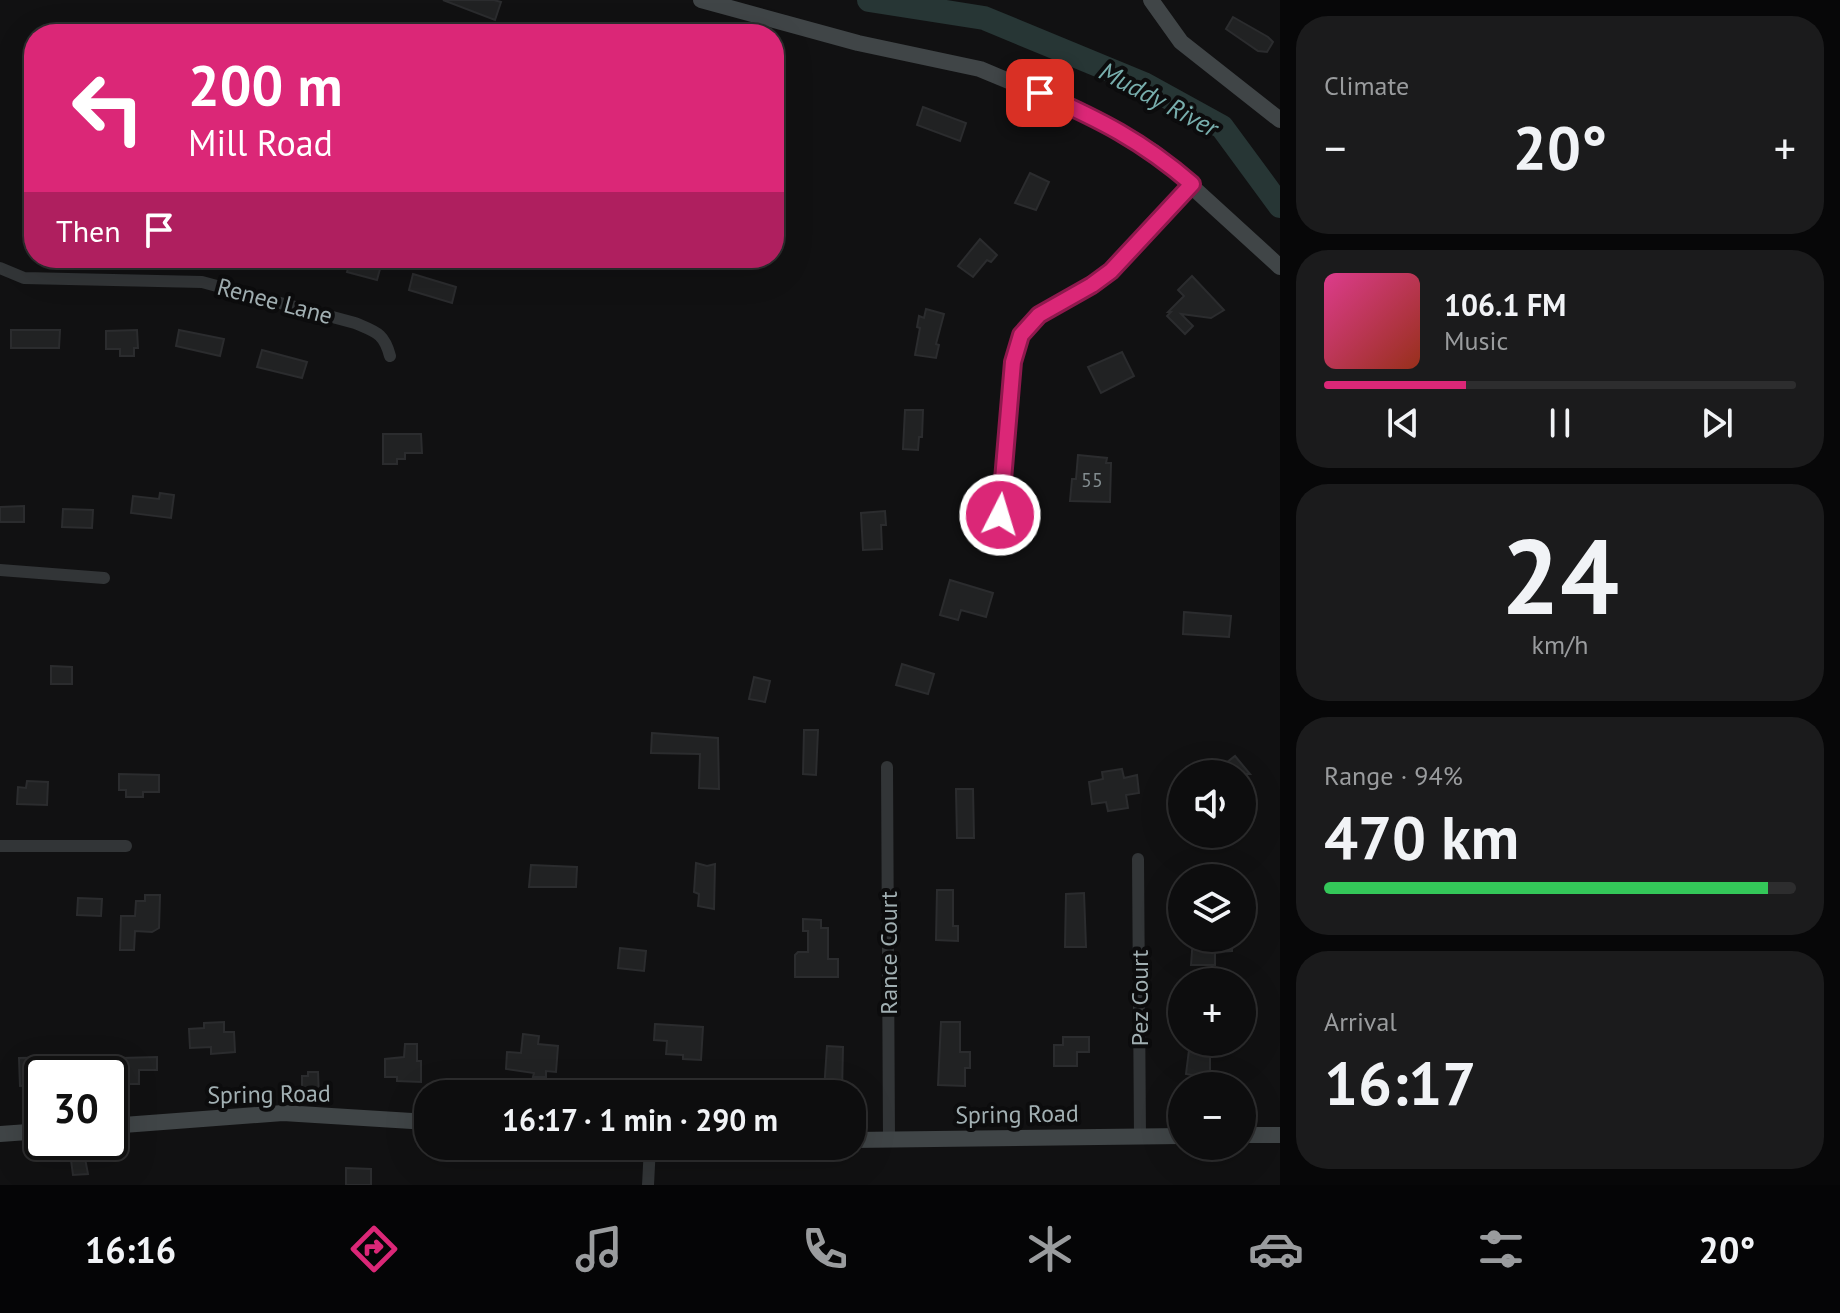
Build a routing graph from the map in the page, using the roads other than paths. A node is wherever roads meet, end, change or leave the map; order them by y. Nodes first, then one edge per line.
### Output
1 (701, 0) edge
2 (1151, 0) edge
3 (1280, 120) edge
4 (1192, 184) junction
5 (1280, 267) edge
6 (0, 268) edge
7 (390, 356) dead end
8 (1000, 515) dead end
9 (0, 570) edge
10 (104, 578) dead end
11 (887, 767) dead end
12 (0, 846) edge
13 (126, 846) dead end
14 (1138, 859) dead end
15 (414, 1121) edge
16 (128, 1125) edge
17 (24, 1132) edge
18 (0, 1134) edge
19 (1256, 1135) edge
20 (1280, 1135) edge
21 (1168, 1136) edge
22 (1140, 1137) junction
23 (866, 1140) edge
24 (889, 1140) junction
25 (649, 1160) edge
26 (648, 1185) edge

1 - 4 street
2 - 3 street
4 - 5 street
4 - 8 street
6 - 7 street, Renee Lane
9 - 10 street
11 - 24 street, Rance Court
12 - 13 street
14 - 22 street, Pez Court
15 - 16 street, Spring Road
17 - 18 street
19 - 20 street
21 - 22 street, Spring Road
22 - 24 street, Spring Road
23 - 24 street, Spring Road
25 - 26 street

